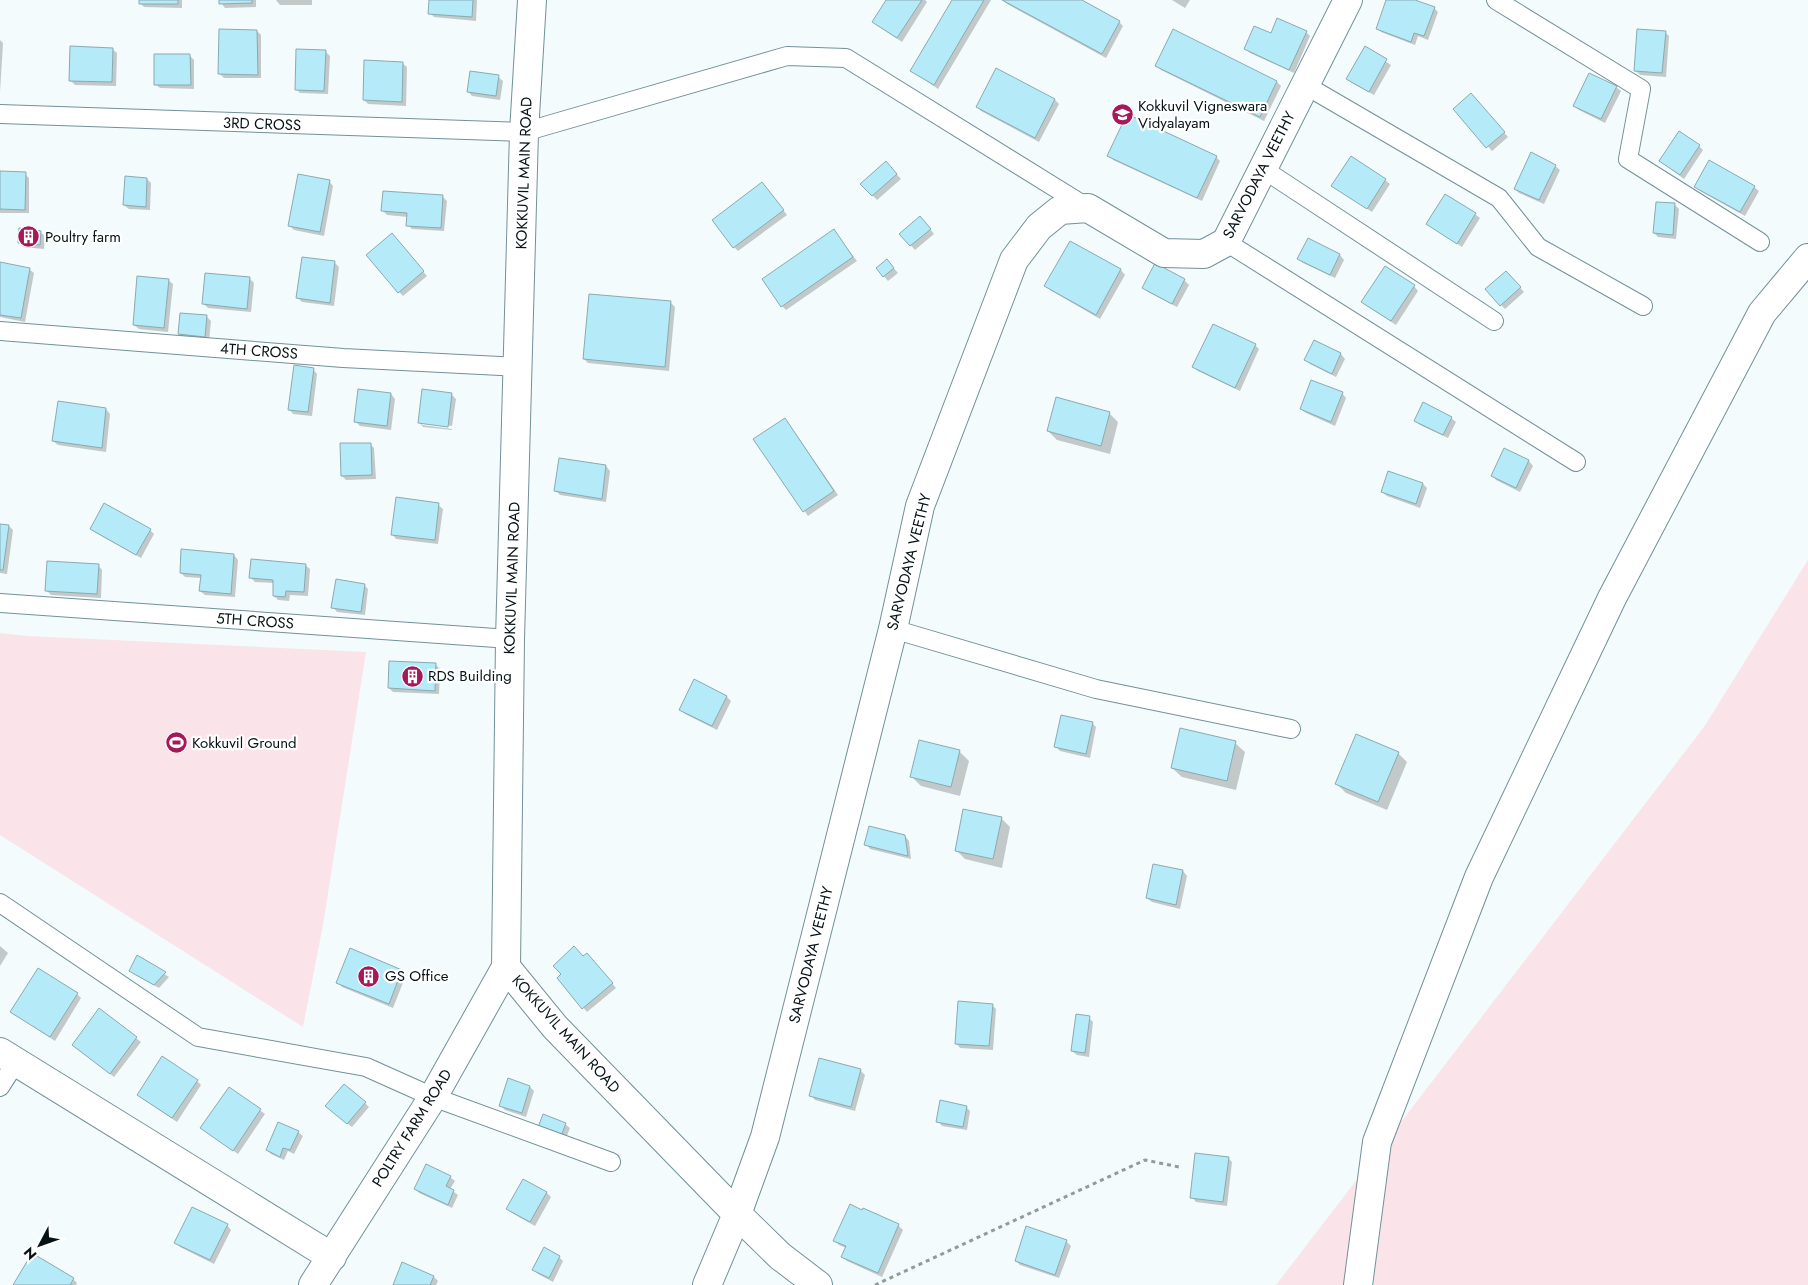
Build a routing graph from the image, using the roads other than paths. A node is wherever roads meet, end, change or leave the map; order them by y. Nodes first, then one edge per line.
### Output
1 (532, 0) edge
2 (1348, 0) edge
3 (1496, 0) edge
4 (1305, 85) junction
5 (0, 114) edge
6 (524, 132) junction
7 (1263, 169) junction
8 (1088, 208) junction
9 (1226, 242) junction
10 (1760, 242) dead end
11 (1808, 258) edge
12 (1643, 306) dead end
13 (1494, 321) dead end
14 (0, 331) edge
15 (519, 367) junction
16 (1576, 462) dead end
17 (0, 603) edge
18 (893, 629) junction
19 (510, 639) junction
20 (1291, 729) dead end
21 (0, 903) edge
22 (506, 966) junction
23 (8, 1057) edge
24 (0, 1087) edge
25 (433, 1097) junction
26 (610, 1162) dead end
27 (736, 1214) junction
28 (332, 1257) junction
29 (313, 1285) edge
30 (707, 1285) edge
31 (818, 1285) edge
32 (1358, 1285) edge

1 - 6 street, KOKKUVIL MAIN ROAD
2 - 4 street, SARVODAYA VEETHY
3 - 10 lane
4 - 7 street, SARVODAYA VEETHY
4 - 12 lane
5 - 6 lane, 3RD CROSS
6 - 8 lane, 3RD CROSS
6 - 15 street, KOKKUVIL MAIN ROAD
7 - 9 street, SARVODAYA VEETHY
7 - 13 lane
8 - 9 street, SARVODAYA VEETHY
8 - 18 street, SARVODAYA VEETHY
9 - 16 lane
11 - 32 street
14 - 15 lane, 4TH CROSS
15 - 19 street, KOKKUVIL MAIN ROAD
17 - 19 lane, 5TH CROSS
18 - 20 lane
18 - 27 street, SARVODAYA VEETHY
19 - 22 street, KOKKUVIL MAIN ROAD
21 - 25 lane
22 - 25 street, POLTRY FARM ROAD
22 - 27 street, KOKKUVIL MAIN ROAD
23 - 24 lane
23 - 28 street
25 - 26 lane
25 - 28 street, POLTRY FARM ROAD
27 - 30 street, SARVODAYA VEETHY
27 - 31 street, KOKKUVIL MAIN ROAD
28 - 29 street, POLTRY FARM ROAD

